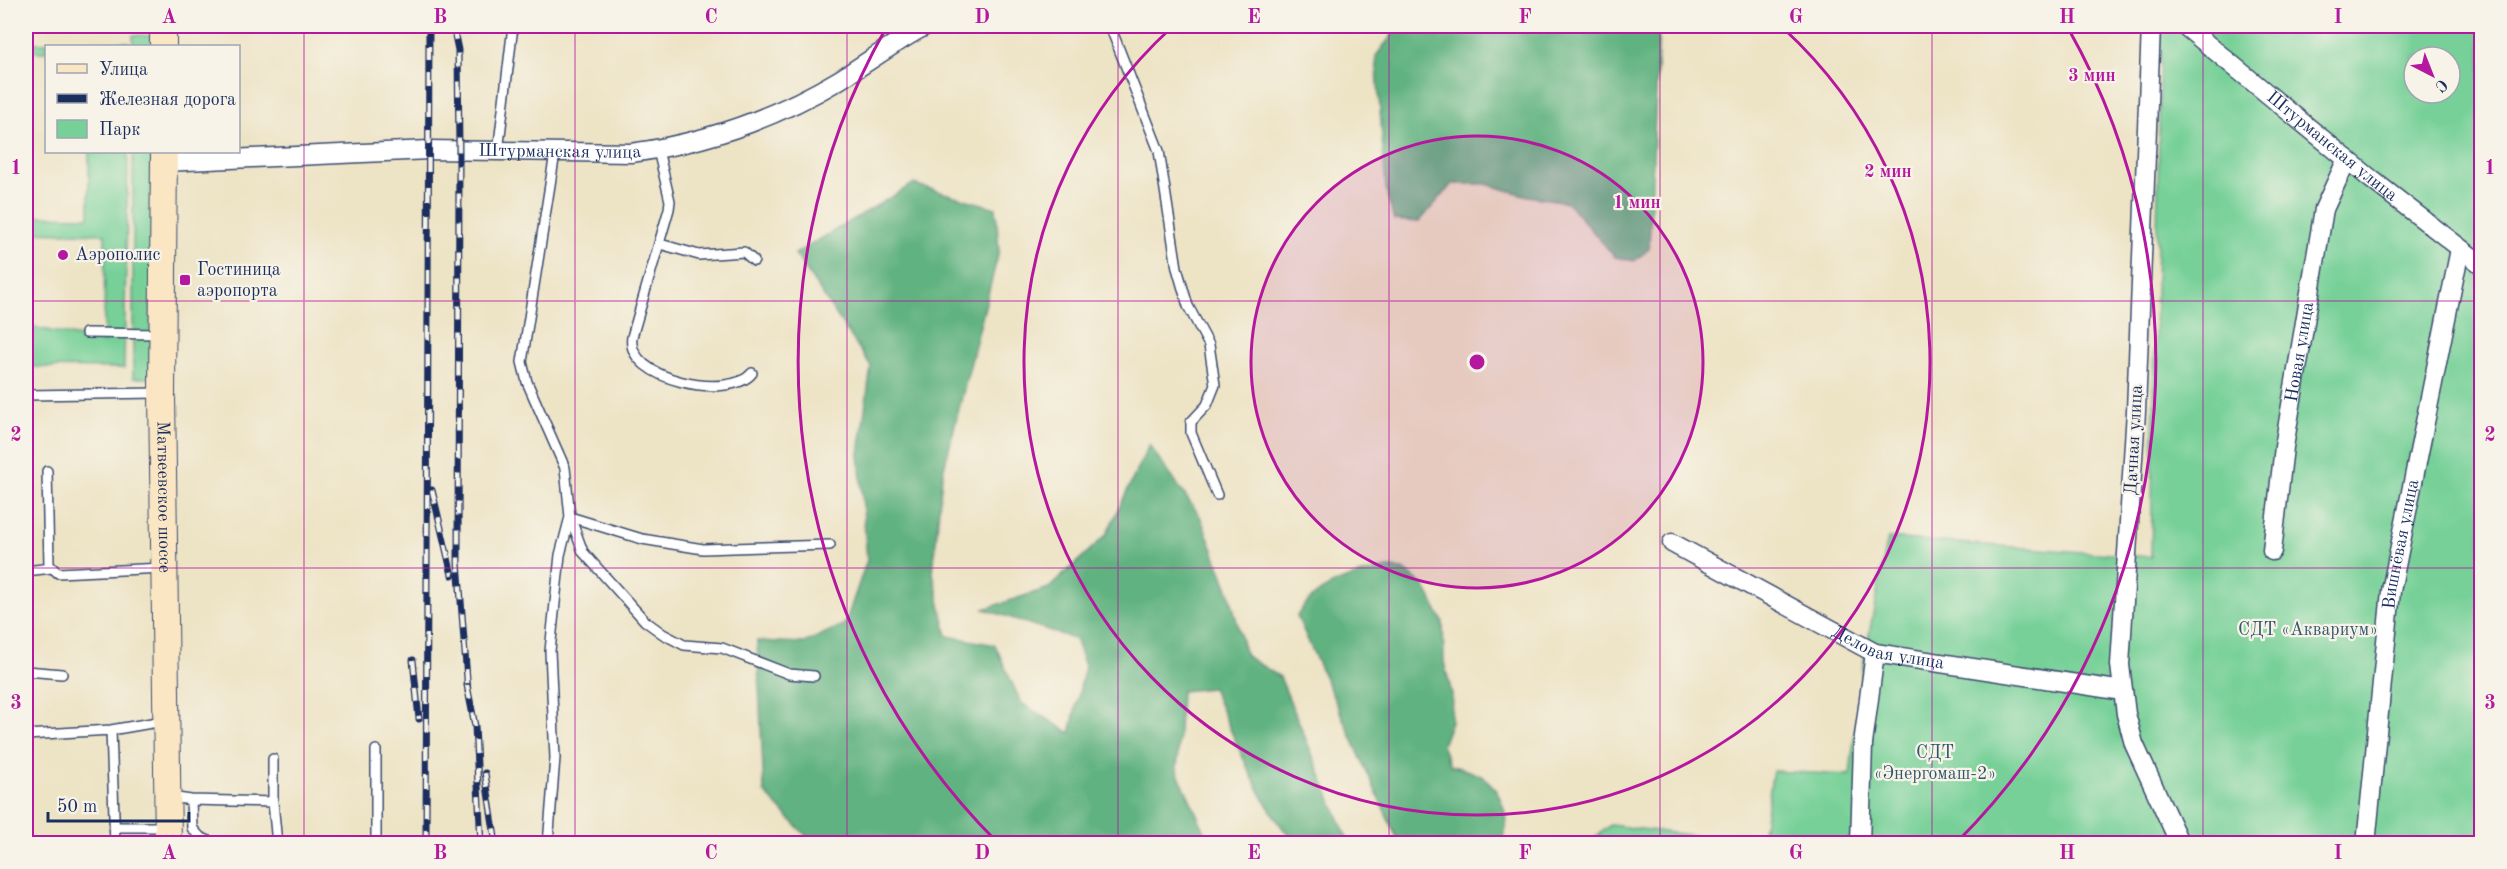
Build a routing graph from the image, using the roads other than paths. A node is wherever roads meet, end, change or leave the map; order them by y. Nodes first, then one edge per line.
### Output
1 (164, 26) edge
2 (513, 26) edge
3 (925, 26) edge
4 (1110, 26) edge
5 (2151, 26) edge
6 (2185, 26) edge
7 (163, 45) edge
8 (658, 150) junction
9 (498, 152) junction
10 (555, 153) junction
11 (164, 157) edge
12 (2346, 159) junction
13 (660, 244) junction
14 (2460, 249) junction
15 (754, 261) dead end
16 (2481, 265) edge
17 (86, 333) dead end
18 (162, 334) junction
19 (752, 373) dead end
20 (162, 393) junction
21 (26, 395) edge
22 (47, 471) dead end
23 (1217, 495) dead end
24 (570, 517) junction
25 (1672, 543) dead end
26 (830, 544) dead end
27 (2272, 551) dead end
28 (52, 568) junction
29 (165, 568) junction
30 (26, 571) edge
31 (1875, 653) junction
32 (26, 671) edge
33 (62, 674) dead end
34 (814, 676) dead end
35 (2123, 692) junction
36 (168, 721) junction
37 (111, 730) junction
38 (26, 735) edge
39 (376, 750) dead end
40 (273, 759) dead end
41 (179, 798) junction
42 (273, 802) junction
43 (115, 827) junction
44 (168, 835) edge
45 (115, 843) edge
46 (216, 843) edge
47 (277, 843) edge
48 (376, 843) edge
49 (548, 843) edge
50 (1860, 843) edge
51 (2180, 843) edge
52 (2366, 843) edge

1 - 7 main road
2 - 9 lane
3 - 8 street, Штурманская улица
4 - 23 lane
5 - 35 street, Дачная улица
6 - 12 street, Штурманская улица
8 - 10 street, Штурманская улица
8 - 13 lane
9 - 10 street, Штурманская улица
9 - 11 street, Штурманская улица
10 - 24 lane
11 - 18 main road, Матвеевское шоссе
12 - 14 street, Штурманская улица
12 - 27 street, Новая улица
13 - 15 lane
13 - 19 lane
14 - 16 street, Штурманская улица
14 - 52 street, Вишнёвая улица
17 - 18 lane
18 - 20 main road, Матвеевское шоссе
20 - 21 lane
20 - 29 main road, Матвеевское шоссе
22 - 28 lane
24 - 26 lane
24 - 34 lane
24 - 49 lane
25 - 31 street, Деловая улица
28 - 29 lane
28 - 30 lane
29 - 36 main road, Матвеевское шоссе
31 - 35 street, Деловая улица
31 - 50 street
32 - 33 lane
35 - 51 street, Дачная улица
36 - 37 lane
36 - 41 main road, Матвеевское шоссе
37 - 38 lane
37 - 43 lane
39 - 48 lane
40 - 42 lane
41 - 42 lane
41 - 44 main road, Матвеевское шоссе
41 - 46 lane
42 - 47 lane
43 - 44 lane
43 - 45 lane

